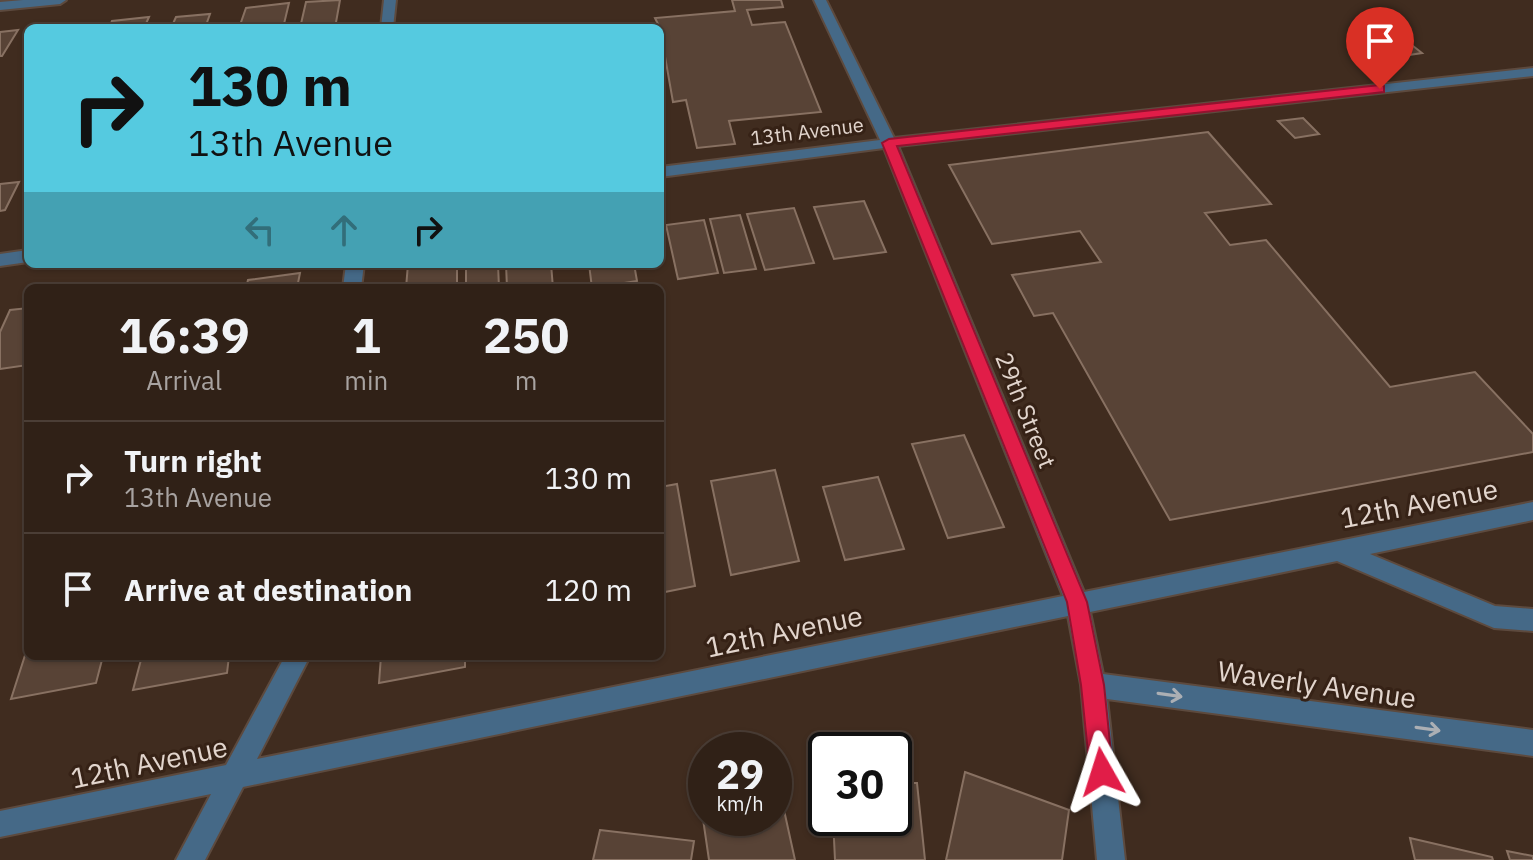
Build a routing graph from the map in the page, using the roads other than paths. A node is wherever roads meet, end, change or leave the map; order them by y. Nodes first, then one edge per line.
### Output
1 (60, 0) edge
2 (390, 0) edge
3 (820, 0) edge
4 (0, 6) edge
5 (387, 24) edge
6 (1533, 72) edge
7 (889, 143) junction
8 (664, 171) edge
9 (24, 257) edge
10 (0, 260) edge
11 (1533, 511) edge
12 (1336, 550) junction
13 (1077, 602) junction
14 (1533, 620) edge
15 (296, 660) edge
16 (1093, 685) junction
17 (1533, 743) edge
18 (233, 775) junction
19 (0, 824) edge
20 (190, 860) edge
21 (1111, 860) edge

1 - 4 street
2 - 5 street
3 - 7 street, 29th Street
6 - 7 street, 13th Avenue
7 - 8 street, 13th Avenue
7 - 13 street, 29th Street
9 - 10 street
11 - 12 street, 12th Avenue
12 - 13 street, 12th Avenue
12 - 14 street
13 - 16 street, 29th Street
13 - 18 street, 12th Avenue
15 - 18 street
16 -> 17 street, Waverly Avenue
16 - 21 street, 29th Street
18 - 19 street, 12th Avenue
18 - 20 street

